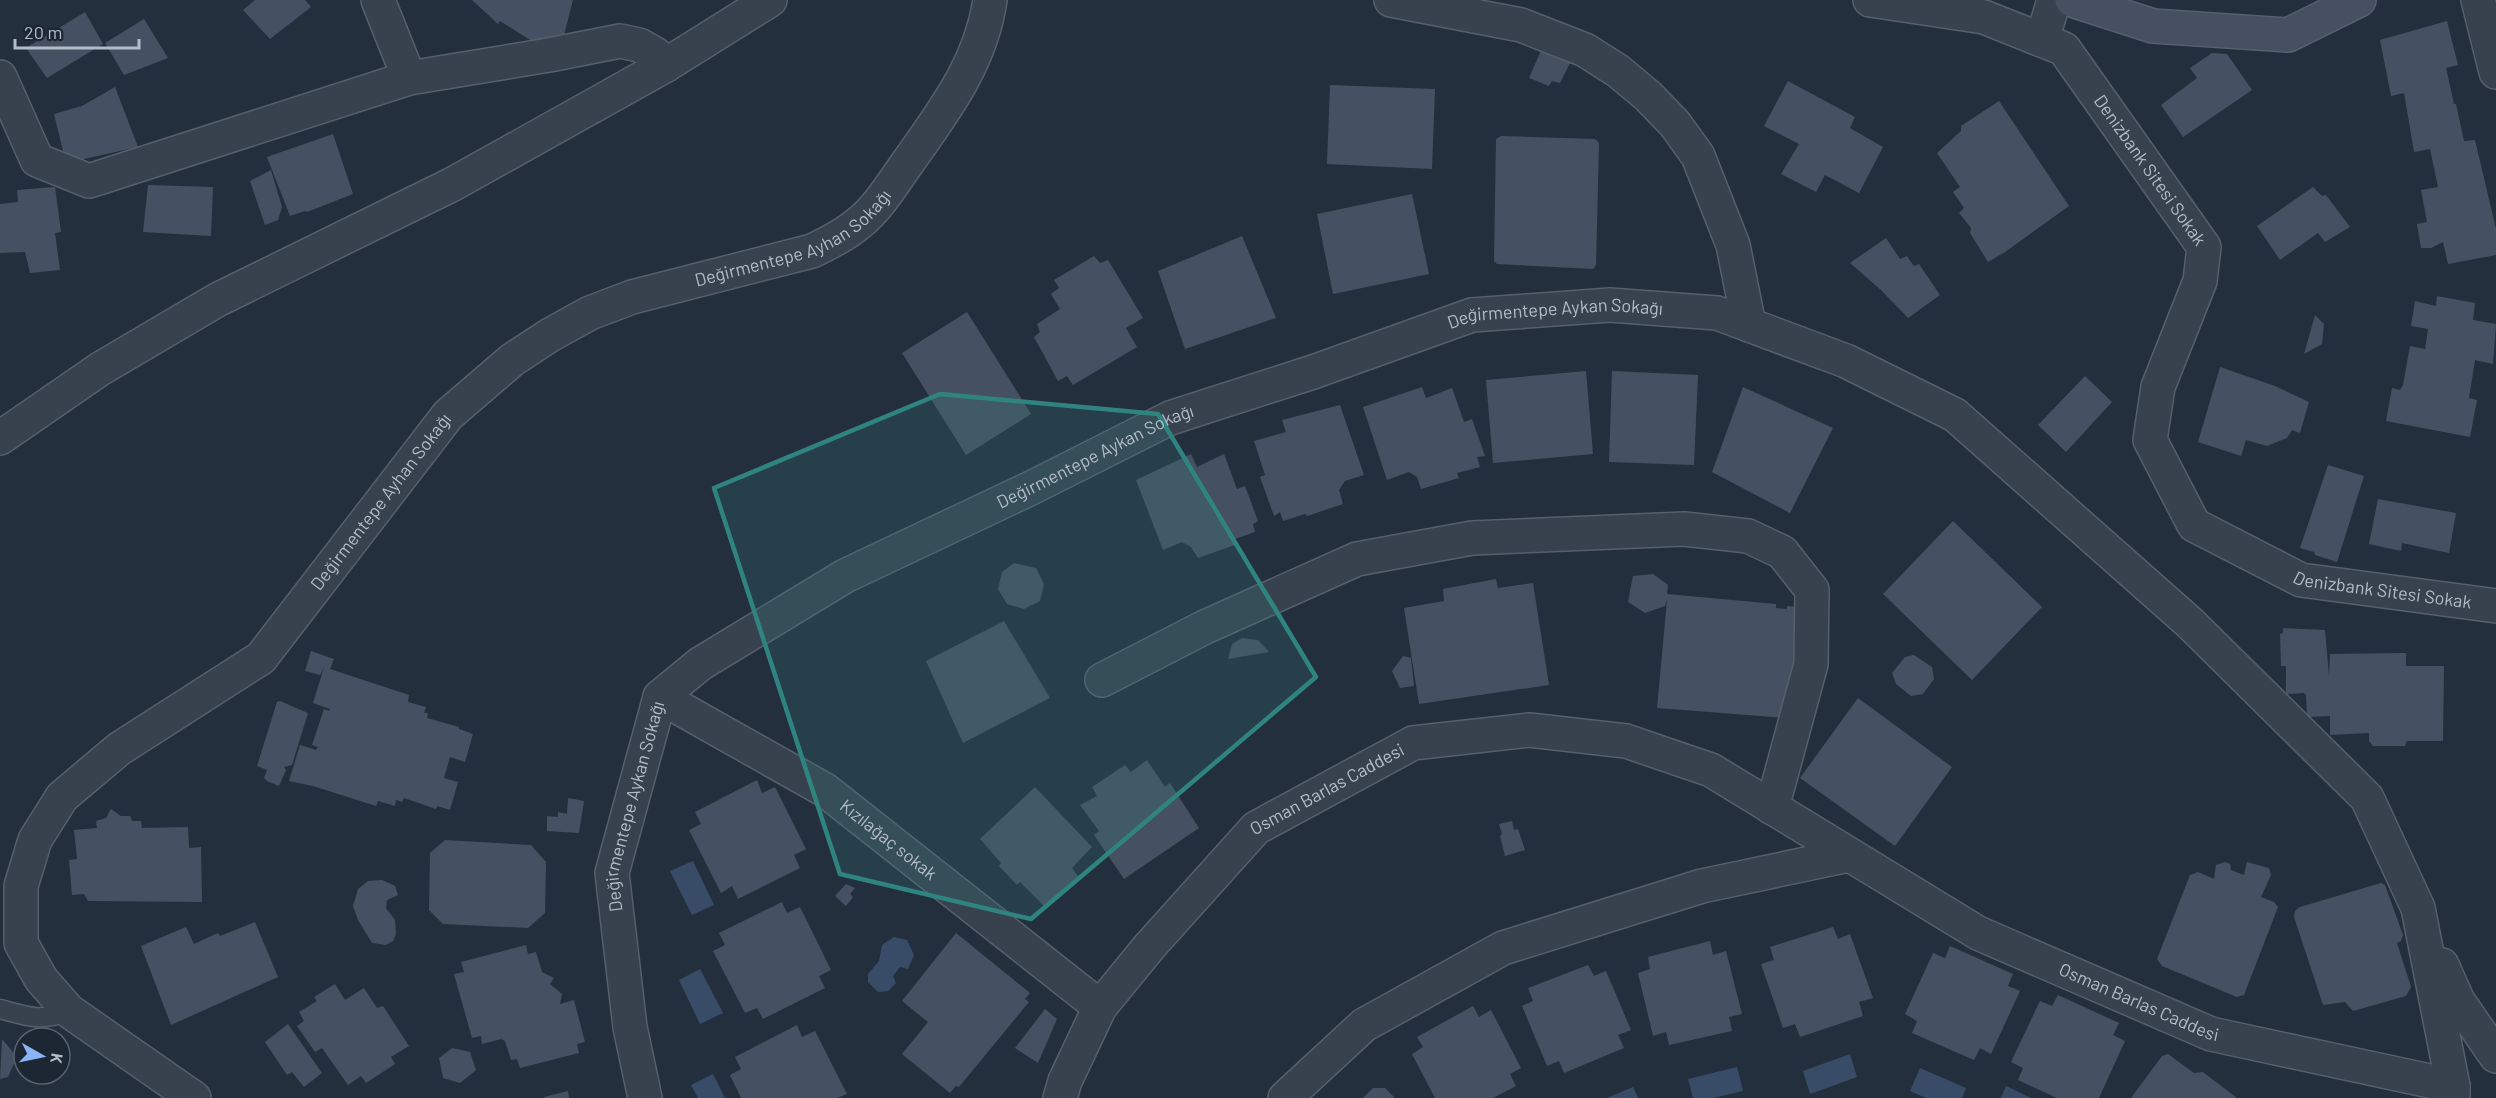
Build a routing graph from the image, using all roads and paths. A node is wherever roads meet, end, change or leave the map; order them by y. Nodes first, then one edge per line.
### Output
1 (378, 0) edge
2 (770, 0) edge
3 (990, 0) edge
4 (1391, 0) edge
5 (1870, 0) edge
6 (2054, 0) edge
7 (2072, 0) edge
8 (2359, 0) edge
9 (2478, 0) edge
10 (2042, 40) junction
11 (666, 65) junction
12 (2496, 72) edge
13 (0, 77) edge
14 (409, 78) junction
15 (1749, 325) junction
16 (0, 438) edge
17 (2496, 606) edge
18 (1102, 680) dead end
19 (660, 697) junction
20 (1772, 808) junction
21 (1849, 855) junction
22 (2418, 908) junction
23 (1100, 1007) junction
24 (0, 1009) edge
25 (69, 1011) junction
26 (2495, 1055) edge
27 (2453, 1092) edge
28 (194, 1098) edge
29 (645, 1098) edge
30 (1060, 1098) edge
31 (1285, 1098) edge

1 - 14 street
2 - 11 street
3 - 25 street, Değirmentepe Ayhan Sokağı
4 - 15 street
5 - 10 street, Denizbank Sitesi Sokak
6 - 10 street
7 - 8 street
9 - 12 street
10 - 17 street, Denizbank Sitesi Sokak
11 - 14 street
11 - 16 street
13 - 14 street
15 - 19 street, Değirmentepe Aykan Sokağı
15 - 22 street, Değirmentepe Aykan Sokağı
18 - 20 street
19 - 23 street, Kızılağaç sokak
19 - 29 street, Değirmentepe Aykan Sokağı
20 - 21 street, Osman Barlas Caddesi
20 - 23 street, Osman Barlas Caddesi
21 - 27 street, Osman Barlas Caddesi
21 - 31 street
22 - 26 street
22 - 27 street
23 - 30 street, Osman Barlas Caddesi
24 - 25 lane
25 - 28 street, Değirmentepe Ayhan Sokağı
26 - 27 street

